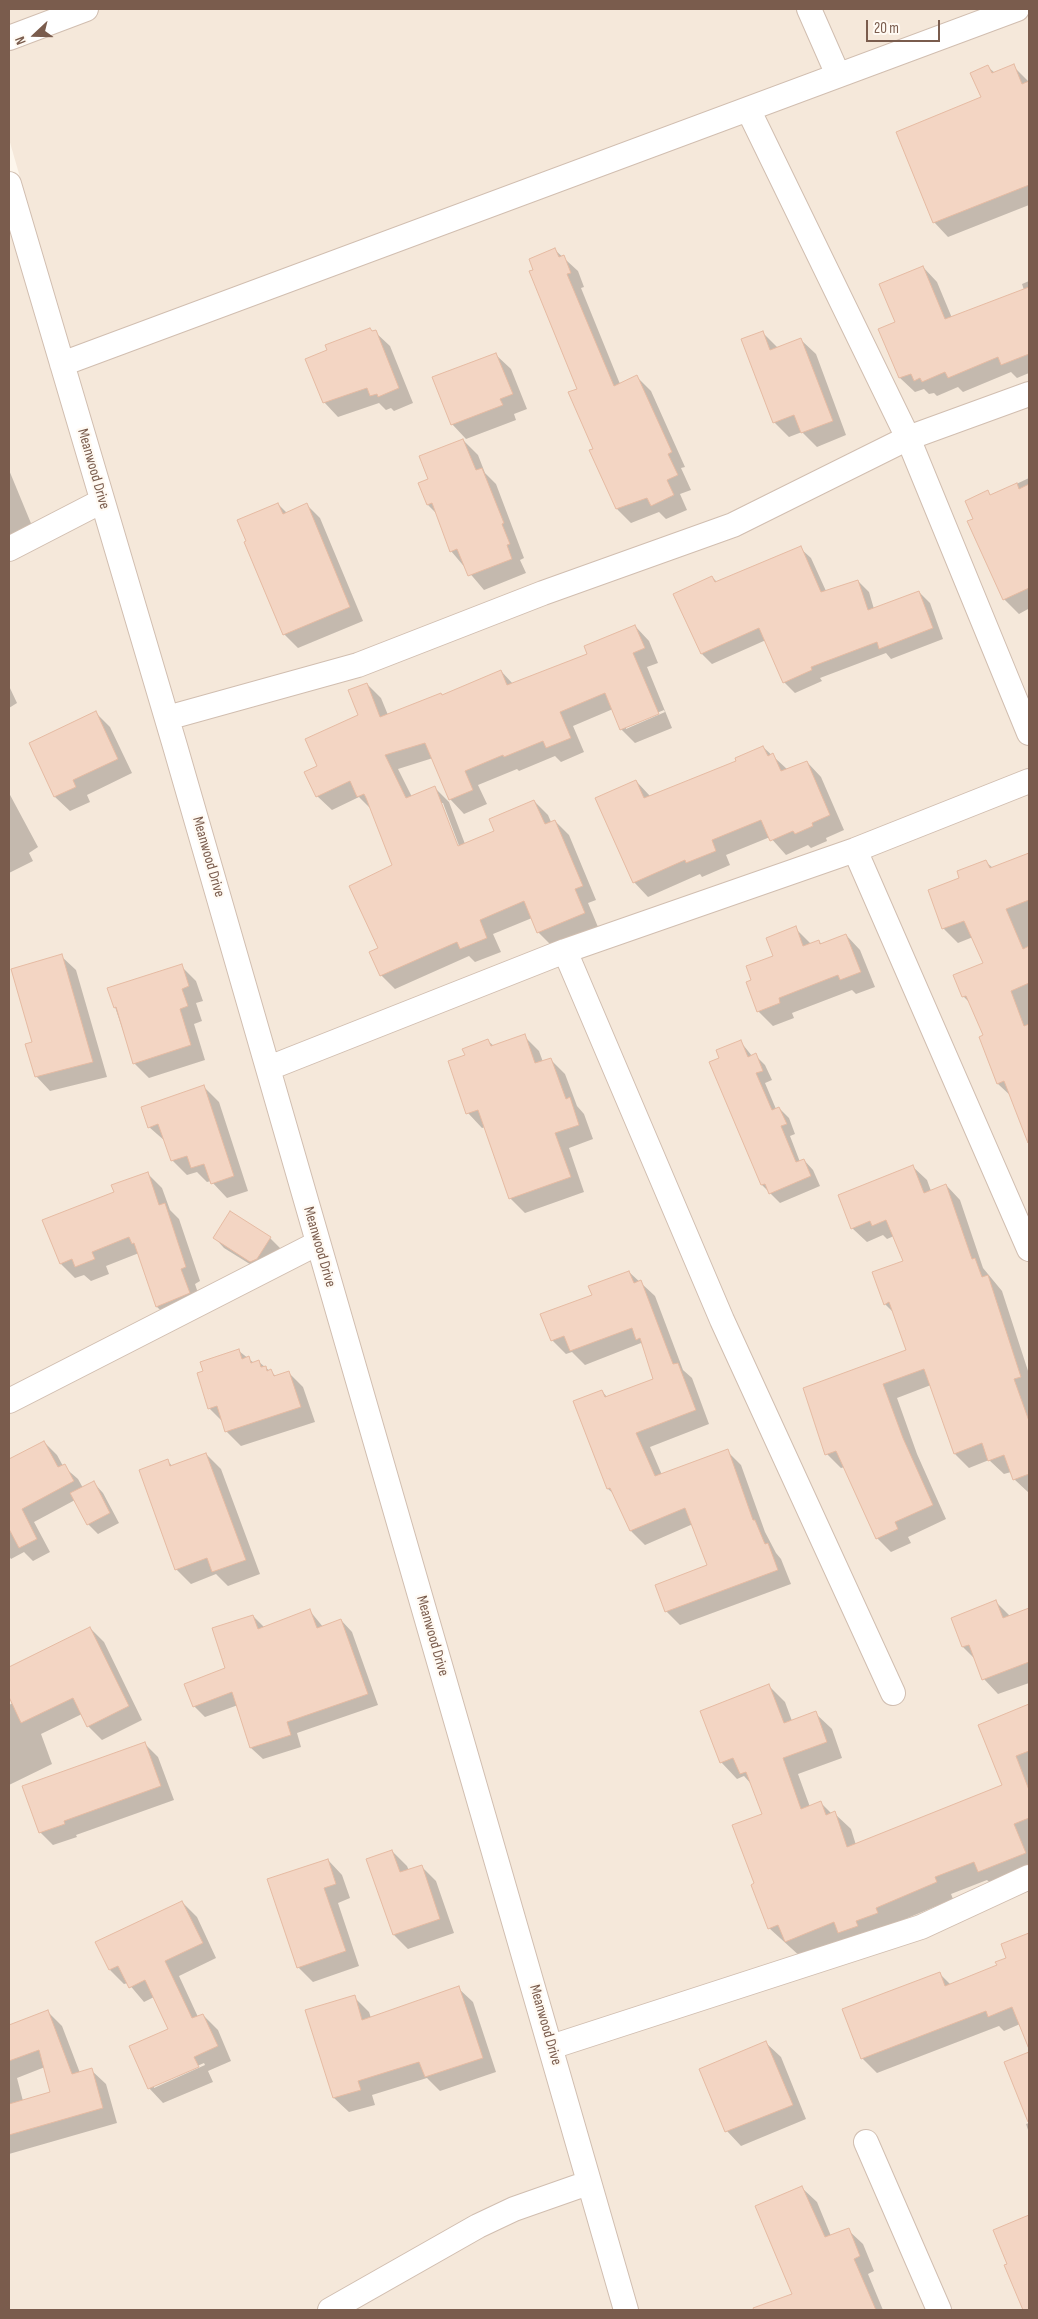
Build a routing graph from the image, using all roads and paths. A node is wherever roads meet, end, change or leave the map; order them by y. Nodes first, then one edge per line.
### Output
1 (86, 9) edge
2 (809, 9) edge
3 (1017, 9) edge
4 (9, 38) edge
5 (838, 75) junction
6 (748, 110) junction
7 (9, 184) edge
8 (62, 364) junction
9 (1029, 394) edge
10 (908, 438) junction
11 (102, 501) junction
12 (9, 549) edge
13 (167, 718) junction
14 (1029, 734) edge
15 (1029, 781) edge
16 (854, 850) junction
17 (565, 950) junction
18 (269, 1068) junction
19 (318, 1243) junction
20 (1029, 1249) edge
21 (9, 1401) edge
22 (893, 1693) dead end
23 (1029, 1877) edge
24 (552, 2047) junction
25 (866, 2142) dead end
26 (588, 2183) junction
27 (330, 2310) edge
28 (626, 2310) edge
29 (939, 2310) edge

1 - 4 street
2 - 5 street
3 - 5 street
5 - 6 street
6 - 8 street
6 - 10 street
7 - 8 street, Meanwood Drive
8 - 11 street, Meanwood Drive
9 - 10 street
10 - 13 street
10 - 14 street
11 - 12 street
11 - 13 street, Meanwood Drive
13 - 18 street, Meanwood Drive
15 - 16 street
16 - 17 street
16 - 20 street
17 - 18 street
17 - 22 street
18 - 19 street, Meanwood Drive
19 - 21 street
19 - 24 street, Meanwood Drive
23 - 24 street
24 - 26 street, Meanwood Drive
25 - 29 street
26 - 27 street
26 - 28 street, Meanwood Drive

